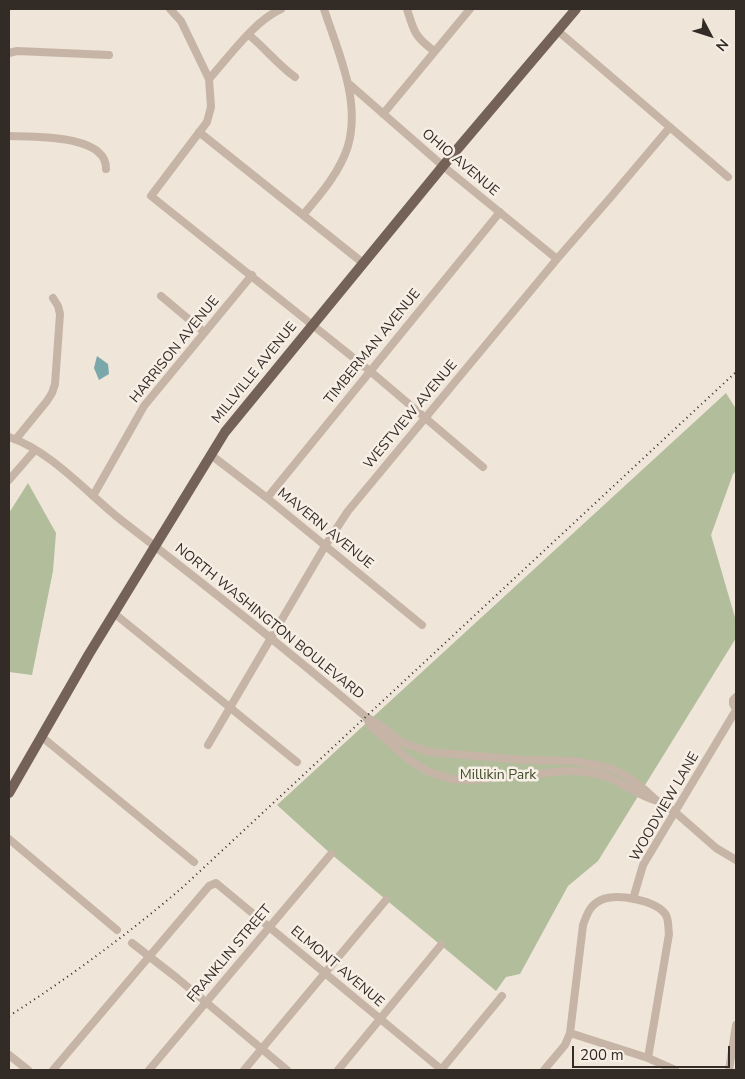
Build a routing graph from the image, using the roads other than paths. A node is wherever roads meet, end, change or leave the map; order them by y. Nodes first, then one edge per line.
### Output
1 (170, 9) edge
2 (281, 9) edge
3 (324, 9) edge
4 (407, 9) edge
5 (470, 9) edge
6 (576, 9) edge
7 (558, 31) junction
8 (249, 35) junction
9 (434, 51) junction
10 (9, 53) edge
11 (109, 55) dead end
12 (295, 77) dead end
13 (209, 79) junction
14 (348, 83) junction
15 (383, 114) junction
16 (670, 127) junction
17 (199, 132) junction
18 (9, 136) edge
19 (443, 166) junction
20 (106, 169) dead end
21 (728, 177) dead end
22 (500, 212) junction
23 (302, 216) junction
24 (557, 259) junction
25 (363, 263) junction
26 (252, 275) junction
27 (161, 296) dead end
28 (53, 298) dead end
29 (312, 325) junction
30 (204, 332) junction
31 (370, 371) junction
32 (425, 418) junction
33 (12, 438) edge
34 (35, 450) junction
35 (211, 455) junction
36 (483, 467) dead end
37 (9, 480) edge
38 (93, 496) junction
39 (267, 498) junction
40 (156, 546) junction
41 (325, 546) junction
42 (115, 614) junction
43 (422, 624) dead end
44 (271, 637) junction
45 (736, 697) edge
46 (229, 708) junction
47 (736, 710) edge
48 (366, 717) junction
49 (42, 737) junction
50 (208, 745) dead end
51 (297, 762) dead end
52 (9, 793) edge
53 (656, 800) junction
54 (675, 812) junction
55 (9, 839) edge
56 (331, 854) dead end
57 (736, 860) edge
58 (194, 862) dead end
59 (633, 899) junction
60 (386, 900) dead end
61 (270, 927) junction
62 (117, 930) dead end
63 (132, 942) dead end
64 (441, 946) dead end
65 (149, 957) junction
66 (325, 974) junction
67 (502, 996) dead end
68 (206, 1002) junction
69 (380, 1019) junction
70 (736, 1025) edge
71 (570, 1033) junction
72 (261, 1049) junction
73 (9, 1055) edge
74 (648, 1058) junction
75 (28, 1070) edge
76 (52, 1070) edge
77 (149, 1070) edge
78 (244, 1070) edge
79 (287, 1070) edge
80 (338, 1070) edge
81 (442, 1070) edge
82 (544, 1070) edge
83 (675, 1070) edge
84 (729, 1070) edge

1 - 13 street
2 - 8 street
3 - 14 street
4 - 9 street
5 - 9 street
6 - 7 main road, MILLVILLE AVENUE
7 - 16 street
7 - 19 main road, MILLVILLE AVENUE
8 - 12 street
8 - 13 street
9 - 15 street
10 - 11 street
13 - 17 street
14 - 15 street, OHIO AVENUE
14 - 23 street
15 - 19 street, OHIO AVENUE
16 - 21 street
16 - 24 street, WESTVIEW AVENUE
17 - 23 street
17 - 26 street
18 - 20 street
19 - 22 street, OHIO AVENUE
19 - 25 main road, MILLVILLE AVENUE
22 - 24 street, OHIO AVENUE
22 - 31 street, TIMBERMAN AVENUE
23 - 25 street
24 - 32 street, WESTVIEW AVENUE
25 - 29 main road, MILLVILLE AVENUE
26 - 29 street
26 - 30 street, HARRISON AVENUE
27 - 30 street
28 - 33 street
29 - 31 street
29 - 35 main road, MILLVILLE AVENUE
30 - 38 street, HARRISON AVENUE
31 - 32 street
31 - 39 street, TIMBERMAN AVENUE
32 - 36 street
32 - 41 street, WESTVIEW AVENUE
33 - 34 street, NORTH WASHINGTON BOULEVARD
34 - 37 street
34 - 38 street, NORTH WASHINGTON BOULEVARD
35 - 39 street, MAVERN AVENUE
35 - 40 main road, MILLVILLE AVENUE
38 - 40 street, NORTH WASHINGTON BOULEVARD
39 - 41 street, MAVERN AVENUE
40 - 42 main road, MILLVILLE AVENUE
40 - 44 street, NORTH WASHINGTON BOULEVARD
41 - 43 street, MAVERN AVENUE
41 - 44 street, WESTVIEW AVENUE
42 - 46 street
42 - 49 main road, MILLVILLE AVENUE
44 - 46 street, WESTVIEW AVENUE
44 - 48 street, NORTH WASHINGTON BOULEVARD
45 - 47 street, WOODVIEW LANE
46 - 50 street, WESTVIEW AVENUE
46 - 51 street
47 - 54 street, WOODVIEW LANE
48 - 53 street, NORTH WASHINGTON BOULEVARD
48 - 53 street, NORTH WASHINGTON BOULEVARD
49 - 52 main road, MILLVILLE AVENUE
49 - 58 street
53 - 54 street, NORTH WASHINGTON BOULEVARD
54 - 57 street, NORTH WASHINGTON BOULEVARD
54 - 59 street, WOODVIEW LANE
55 - 62 street
56 - 61 street, FRANKLIN STREET
59 - 71 street
59 - 74 street
60 - 66 street
61 - 65 street, ELMONT AVENUE
61 - 66 street, ELMONT AVENUE
61 - 68 street, FRANKLIN STREET
63 - 65 street
64 - 69 street
65 - 68 street
65 - 76 street
66 - 69 street, ELMONT AVENUE
66 - 72 street
67 - 81 street
68 - 72 street
68 - 77 street, FRANKLIN STREET
69 - 80 street
69 - 81 street, ELMONT AVENUE
70 - 84 street
71 - 74 street
71 - 82 street
72 - 78 street
72 - 79 street
73 - 75 street
74 - 83 street

